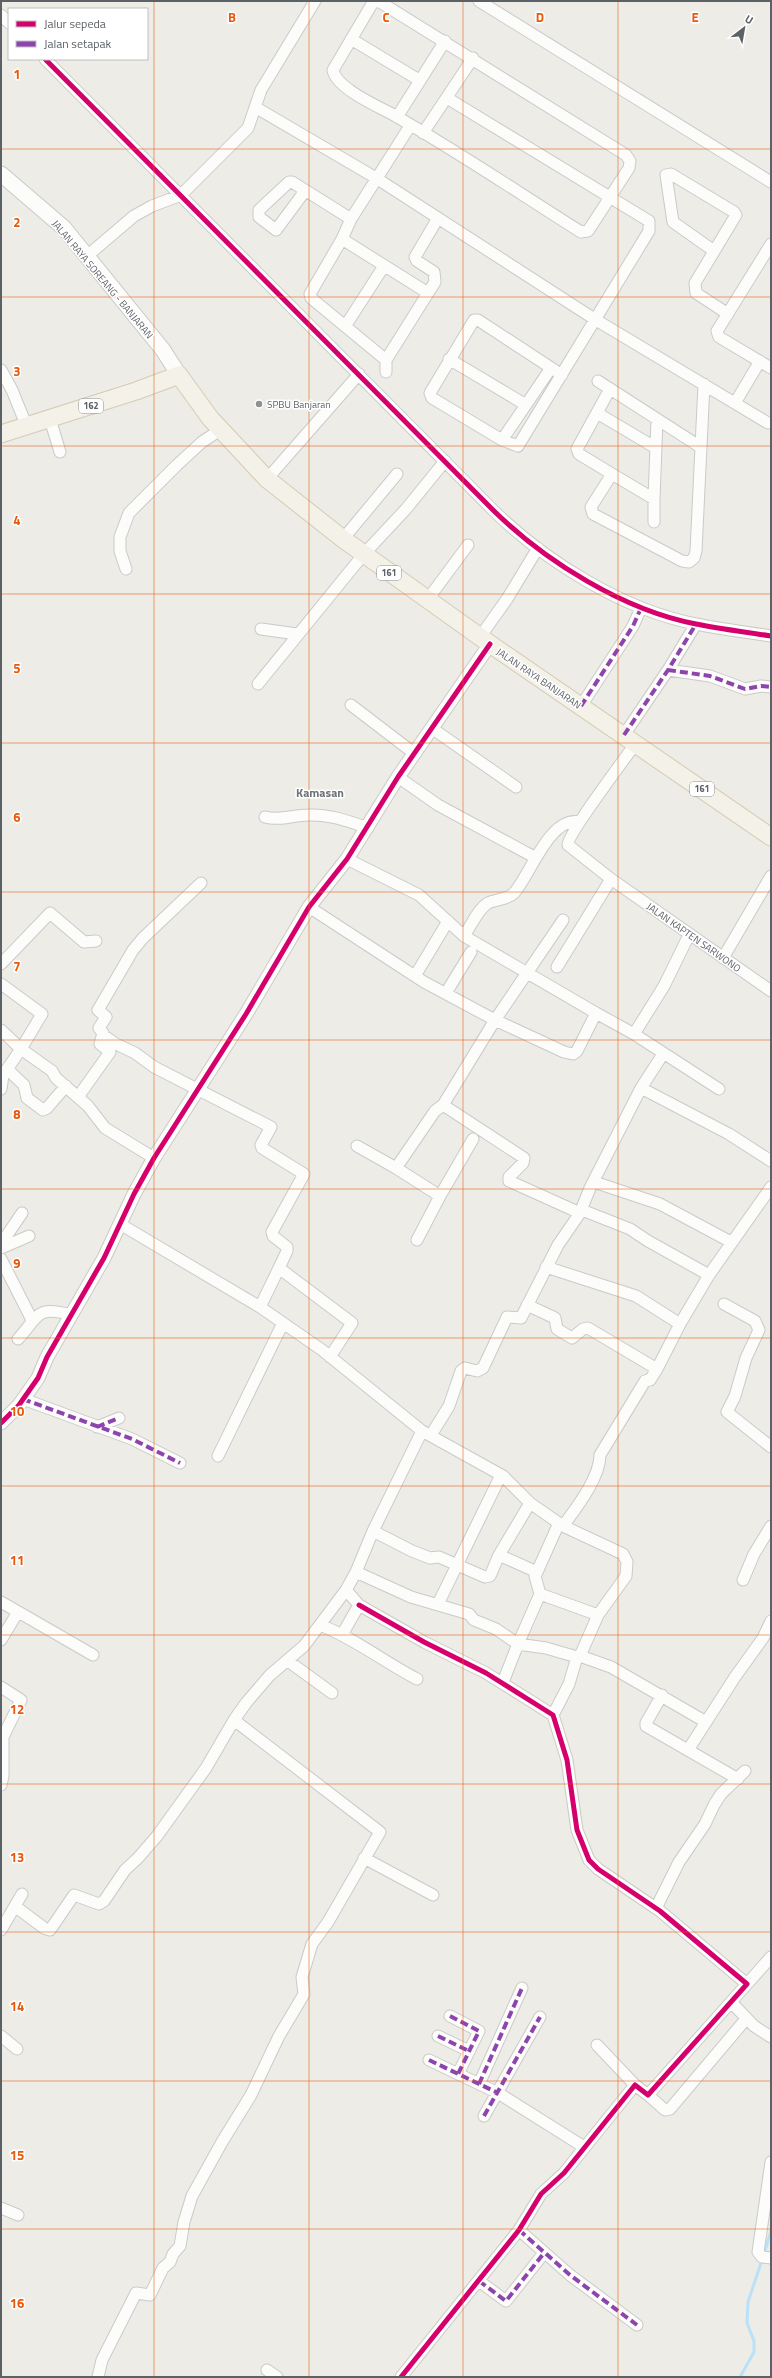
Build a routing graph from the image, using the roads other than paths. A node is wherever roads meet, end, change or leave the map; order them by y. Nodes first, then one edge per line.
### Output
1 (315, 1) edge
2 (479, 1) edge
3 (351, 39) junction
4 (445, 42) junction
5 (472, 58) junction
6 (46, 60) edge
7 (419, 80) junction
8 (446, 98) junction
9 (255, 107) junction
10 (397, 117) junction
11 (410, 126) junction
12 (423, 133) junction
13 (1, 174) edge
14 (376, 178) junction
15 (771, 182) edge
16 (305, 191) dead end
17 (180, 195) junction
18 (609, 199) junction
19 (438, 218) junction
20 (351, 219) junction
21 (342, 239) junction
22 (771, 244) edge
23 (714, 251) junction
24 (87, 256) junction
25 (384, 266) junction
26 (428, 293) junction
27 (728, 314) junction
28 (596, 320) junction
29 (346, 325) junction
30 (449, 358) junction
31 (386, 360) junction
32 (760, 361) junction
33 (551, 368) junction
34 (771, 368) edge
35 (1, 370) edge
36 (386, 372) dead end
37 (359, 374) junction
38 (180, 375) junction
39 (562, 375) junction
40 (598, 381) dead end
41 (710, 388) junction
42 (610, 389) junction
43 (735, 403) junction
44 (526, 405) junction
45 (597, 413) junction
46 (50, 419) junction
47 (657, 419) junction
48 (768, 423) dead end
49 (27, 426) junction
50 (220, 430) junction
51 (1, 434) edge
52 (502, 440) junction
53 (700, 446) junction
54 (656, 448) junction
55 (60, 452) dead end
56 (445, 461) junction
57 (397, 474) dead end
58 (612, 474) junction
59 (267, 480) junction
60 (654, 499) junction
61 (654, 522) dead end
62 (343, 539) junction
63 (468, 545) dead end
64 (538, 548) junction
65 (363, 555) junction
66 (126, 569) dead end
67 (428, 599) junction
68 (641, 608) junction
69 (700, 625) junction
70 (261, 629) dead end
71 (297, 634) junction
72 (771, 636) edge
73 (485, 640) junction
74 (673, 671) junction
75 (258, 684) dead end
76 (771, 687) edge
77 (351, 705) dead end
78 (581, 706) junction
79 (432, 729) junction
80 (630, 739) junction
81 (415, 754) junction
82 (398, 777) junction
83 (516, 787) dead end
84 (265, 817) dead end
85 (576, 822) junction
86 (368, 828) junction
87 (771, 837) edge
88 (536, 858) junction
89 (347, 859) junction
90 (771, 876) edge
91 (614, 881) junction
92 (201, 883) dead end
93 (309, 907) junction
94 (563, 920) dead end
95 (448, 921) junction
96 (689, 935) junction
97 (464, 936) junction
98 (96, 941) dead end
99 (471, 952) dead end
100 (723, 958) junction
101 (1, 964) edge
102 (557, 967) dead end
103 (528, 971) junction
104 (415, 976) junction
105 (1, 984) edge
106 (771, 991) edge
107 (446, 993) junction
108 (596, 1013) junction
109 (495, 1020) junction
110 (1, 1030) edge
111 (634, 1034) junction
112 (103, 1035) junction
113 (21, 1049) junction
114 (663, 1054) junction
115 (7, 1069) junction
116 (66, 1086) junction
117 (1, 1088) edge
118 (641, 1088) junction
119 (199, 1089) junction
120 (720, 1090) dead end
121 (78, 1097) junction
122 (443, 1105) junction
123 (473, 1139) dead end
124 (357, 1146) dead end
125 (154, 1158) junction
126 (771, 1161) edge
127 (396, 1168) junction
128 (594, 1182) junction
129 (771, 1187) edge
130 (440, 1196) junction
131 (581, 1212) junction
132 (22, 1213) dead end
133 (120, 1224) junction
134 (29, 1236) dead end
135 (417, 1240) dead end
136 (731, 1242) junction
137 (1, 1244) edge
138 (1, 1248) edge
139 (1, 1259) edge
140 (546, 1267) junction
141 (279, 1268) junction
142 (709, 1275) junction
143 (724, 1304) dead end
144 (527, 1305) junction
145 (260, 1307) junction
146 (71, 1316) junction
147 (32, 1320) junction
148 (283, 1323) junction
149 (680, 1324) junction
150 (18, 1339) dead end
151 (330, 1358) junction
152 (656, 1369) junction
153 (23, 1399) junction
154 (119, 1418) dead end
155 (1, 1423) edge
156 (97, 1427) junction
157 (427, 1433) junction
158 (771, 1447) edge
159 (218, 1456) dead end
160 (180, 1463) dead end
161 (501, 1475) junction
162 (530, 1503) junction
163 (561, 1524) junction
164 (771, 1526) edge
165 (373, 1531) junction
166 (499, 1556) junction
167 (456, 1565) junction
168 (356, 1572) junction
169 (537, 1572) junction
170 (743, 1580) dead end
171 (346, 1590) junction
172 (540, 1594) junction
173 (1, 1602) edge
174 (438, 1604) junction
175 (359, 1605) junction
176 (18, 1612) junction
177 (598, 1615) junction
178 (771, 1621) edge
179 (320, 1625) junction
180 (343, 1634) junction
181 (1, 1640) edge
182 (767, 1640) edge
183 (518, 1644) junction
184 (93, 1655) dead end
185 (579, 1656) junction
186 (288, 1661) junction
187 (416, 1680) dead end
188 (502, 1682) junction
189 (1, 1687) edge
190 (332, 1693) dead end
191 (662, 1695) junction
192 (553, 1715) junction
193 (234, 1720) junction
194 (706, 1722) junction
195 (688, 1750) junction
196 (1, 1785) edge
197 (364, 1858) junction
198 (22, 1894) dead end
199 (433, 1895) dead end
200 (16, 1907) junction
201 (656, 1908) junction
202 (1, 1930) edge
203 (771, 1957) edge
204 (747, 1984) junction
205 (522, 1988) dead end
206 (732, 2003) junction
207 (450, 2016) dead end
208 (540, 2017) dead end
209 (746, 2019) junction
210 (1, 2036) edge
211 (438, 2036) dead end
212 (771, 2037) edge
213 (597, 2045) dead end
214 (17, 2049) dead end
215 (469, 2051) junction
216 (429, 2060) dead end
217 (458, 2074) junction
218 (478, 2084) junction
219 (635, 2085) junction
220 (498, 2093) junction
221 (648, 2095) junction
222 (484, 2116) dead end
223 (584, 2147) junction
224 (771, 2162) edge
225 (1, 2208) edge
226 (18, 2215) dead end
227 (519, 2230) junction
228 (544, 2253) junction
229 (767, 2258) edge
230 (479, 2281) junction
231 (637, 2325) dead end
232 (267, 2370) dead end
233 (98, 2377) edge
234 (277, 2377) edge
235 (401, 2377) edge

1 - 9 street
2 - 15 street
3 - 4 street
3 - 7 street
3 - 10 street
4 - 5 street
4 - 7 street
5 - 8 street
5 - 18 street
6 - 17 street
7 - 10 street
8 - 12 street
8 - 18 street
9 - 14 street
9 - 17 street
10 - 11 street
11 - 12 street
11 - 14 street
12 - 18 street
13 - 24 main road, JALAN RAYA SOREANG - BANJARAN / 161
14 - 19 street
14 - 20 street
16 - 20 street
17 - 24 street
17 - 37 street
18 - 28 street
19 - 26 street
19 - 28 street
20 - 21 street
21 - 25 street
21 - 29 street
22 - 27 street
23 - 23 street
23 - 27 street
24 - 38 main road, JALAN RAYA SOREANG - BANJARAN / 161
25 - 26 street
25 - 29 street
26 - 31 street
27 - 32 street
28 - 39 street
28 - 41 street
29 - 31 street
30 - 33 street
30 - 44 street
30 - 52 street
31 - 36 street
32 - 34 street
32 - 43 street
33 - 39 street
33 - 44 street
35 - 49 street
37 - 56 street
37 - 59 street
38 - 46 main road, 162
38 - 50 main road, JALAN RAYA BANJARAN / 161
39 - 52 street
40 - 42 street
41 - 43 street
41 - 53 street
42 - 45 street
42 - 47 street
43 - 48 street
44 - 52 street
45 - 54 street
45 - 58 street
46 - 49 main road, 162
46 - 55 street
47 - 53 street
47 - 54 street
49 - 51 main road, 162
50 - 59 main road, JALAN RAYA BANJARAN / 161
50 - 66 street
53 - 58 street
54 - 60 street
56 - 64 street
56 - 65 street
57 - 62 street
58 - 60 street
59 - 62 main road, JALAN RAYA BANJARAN / 161
60 - 61 street
62 - 65 main road, JALAN RAYA BANJARAN / 161
63 - 67 street
64 - 68 street
64 - 73 street
65 - 67 main road, JALAN RAYA BANJARAN / 161
65 - 71 street
67 - 73 main road, JALAN RAYA BANJARAN / 161
68 - 69 street
68 - 78 street
69 - 72 street
69 - 74 street
70 - 71 street
71 - 75 street
73 - 78 main road, JALAN RAYA BANJARAN / 161
73 - 79 street
74 - 76 street
74 - 80 street
77 - 81 street
78 - 80 main road, JALAN RAYA BANJARAN / 161
79 - 81 street
79 - 83 street
80 - 85 street
80 - 87 main road, JALAN RAYA BANJARAN / 161
81 - 82 street
82 - 86 street
82 - 88 street
84 - 86 street
85 - 88 street
85 - 91 street, JALAN KAPTEN SARWONO
86 - 89 street
88 - 97 street
89 - 93 street
89 - 95 street
90 - 100 street
91 - 96 street, JALAN KAPTEN SARWONO
91 - 102 street
92 - 112 street
93 - 104 street
93 - 119 street
94 - 103 street
95 - 97 street
95 - 104 street
96 - 100 street, JALAN KAPTEN SARWONO
96 - 111 street
97 - 103 street
98 - 101 street
99 - 107 street
100 - 106 street, JALAN KAPTEN SARWONO
103 - 108 street
103 - 109 street
104 - 107 street
105 - 113 street
107 - 109 street
108 - 109 street
108 - 111 street
109 - 122 street
110 - 113 street
111 - 114 street
112 - 119 street
112 - 121 street
113 - 115 street
113 - 116 street
114 - 118 street
114 - 120 street
115 - 116 street
115 - 117 street
116 - 121 street
118 - 126 street
118 - 128 street
119 - 125 street
119 - 141 street
121 - 125 street
122 - 127 street
122 - 131 street
123 - 130 street
124 - 127 street
125 - 133 street
127 - 130 street
128 - 131 street
128 - 136 street
129 - 136 street
130 - 135 street
131 - 140 street
131 - 142 street
132 - 137 street
133 - 145 street
133 - 146 street
134 - 138 street
136 - 142 street
139 - 147 street
140 - 144 street
140 - 149 street
141 - 145 street
141 - 151 street
142 - 149 street
143 - 158 street
144 - 152 street
144 - 157 street
145 - 148 street
146 - 147 street
146 - 153 street
147 - 150 street
148 - 151 street
148 - 159 street
149 - 152 street
151 - 157 street
152 - 163 street
153 - 155 street
153 - 156 street
154 - 156 street
156 - 160 street
157 - 161 street
157 - 165 street
161 - 162 street
161 - 167 street
162 - 163 street
162 - 166 street
163 - 169 street
163 - 177 street
164 - 170 street
165 - 167 street
165 - 168 street
166 - 167 street
166 - 169 street
167 - 174 street
168 - 171 street
168 - 174 street
169 - 172 street
171 - 175 street
171 - 179 street
172 - 177 street
172 - 183 street
173 - 176 street
174 - 183 street
175 - 180 street
175 - 188 street
176 - 181 street
176 - 184 street
177 - 185 street
178 - 182 street
179 - 180 street
179 - 186 street
180 - 187 street
182 - 194 street
183 - 185 street
183 - 188 street
185 - 191 street
185 - 192 street
186 - 190 street
186 - 193 street
188 - 192 street
189 - 196 street
191 - 194 street
191 - 195 street
192 - 201 street
193 - 197 street
193 - 200 street
194 - 195 street
195 - 201 street
197 - 199 street
197 - 233 street
198 - 200 street
200 - 202 street
201 - 204 street
203 - 204 street
204 - 206 street
205 - 218 street
206 - 209 street
206 - 221 street
207 - 215 street
208 - 220 street
209 - 212 street
209 - 221 street
210 - 214 street
211 - 215 street
213 - 219 street
215 - 217 street
216 - 217 street
217 - 218 street
218 - 220 street
219 - 221 street
219 - 223 street
220 - 222 street
220 - 223 street
223 - 227 street
224 - 229 street
225 - 226 street
227 - 228 street
227 - 230 street
228 - 230 street
228 - 231 street
230 - 235 street
232 - 234 street

